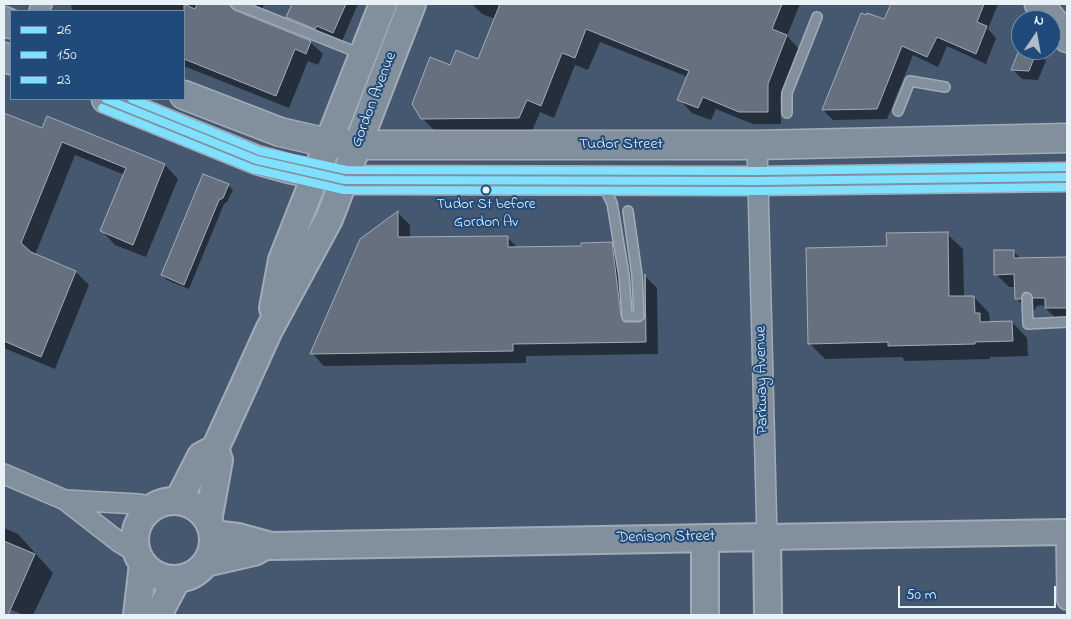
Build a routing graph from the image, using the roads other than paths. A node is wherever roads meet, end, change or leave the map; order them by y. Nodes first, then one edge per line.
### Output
1 (236, 4) edge
2 (383, 4) edge
3 (412, 4) edge
4 (1039, 4) edge
5 (816, 17) dead end
6 (1067, 38) edge
7 (362, 55) junction
8 (945, 87) dead end
9 (185, 95) edge
10 (108, 100) edge
11 (898, 111) dead end
12 (787, 113) dead end
13 (1067, 138) edge
14 (328, 143) junction
15 (357, 145) junction
16 (757, 145) junction
17 (315, 175) junction
18 (1067, 177) edge
19 (345, 180) junction
20 (600, 181) junction
21 (758, 181) junction
22 (628, 211) dead end
23 (1027, 298) dead end
24 (1067, 322) edge
25 (268, 330) junction
26 (215, 449) junction
27 (4, 474) edge
28 (65, 500) junction
29 (178, 501) junction
30 (152, 507) junction
31 (211, 527) junction
32 (1066, 532) edge
33 (767, 537) junction
34 (705, 538) junction
35 (265, 546) junction
36 (140, 558) junction
37 (206, 563) junction
38 (177, 579) junction
39 (1067, 600) edge
40 (136, 615) edge
41 (158, 615) edge
42 (705, 615) edge
43 (768, 615) edge

1 - 7 lane
2 - 7 main road, Gordon Avenue
3 - 15 main road, Gordon Avenue
4 - 6 main road
5 - 12 lane
7 - 14 main road, Gordon Avenue
8 - 11 lane
9 - 14 main road, Tudor Street
10 - 17 main road
13 - 16 main road, Tudor Street
14 - 15 main road, Tudor Street
14 - 17 main road, Gordon Avenue
15 - 16 main road, Tudor Street
15 - 19 main road, Gordon Avenue
16 - 21 street, Parkway Avenue
17 - 19 main road
17 - 25 main road, Gordon Avenue
18 - 21 main road
19 - 20 main road
19 - 25 main road, Gordon Avenue
20 - 21 main road
20 - 22 lane
21 - 33 street, Parkway Avenue
23 - 24 lane
25 - 26 main road, Gordon Avenue
26 - 29 main road, Gordon Avenue
26 - 31 main road, Gordon Avenue
27 - 28 street
28 - 30 street
28 - 36 street
29 - 30 main road
29 - 31 main road
30 - 36 main road
31 - 35 main road, Denison Street
31 - 37 main road
32 - 33 street, Denison Street
32 - 39 street
33 - 34 main road, Denison Street
33 - 43 main road, Parkway Avenue
34 - 35 main road, Denison Street
34 - 42 main road
35 - 37 main road, Denison Street
36 - 38 main road
36 - 40 main road
37 - 38 main road
38 - 41 main road

